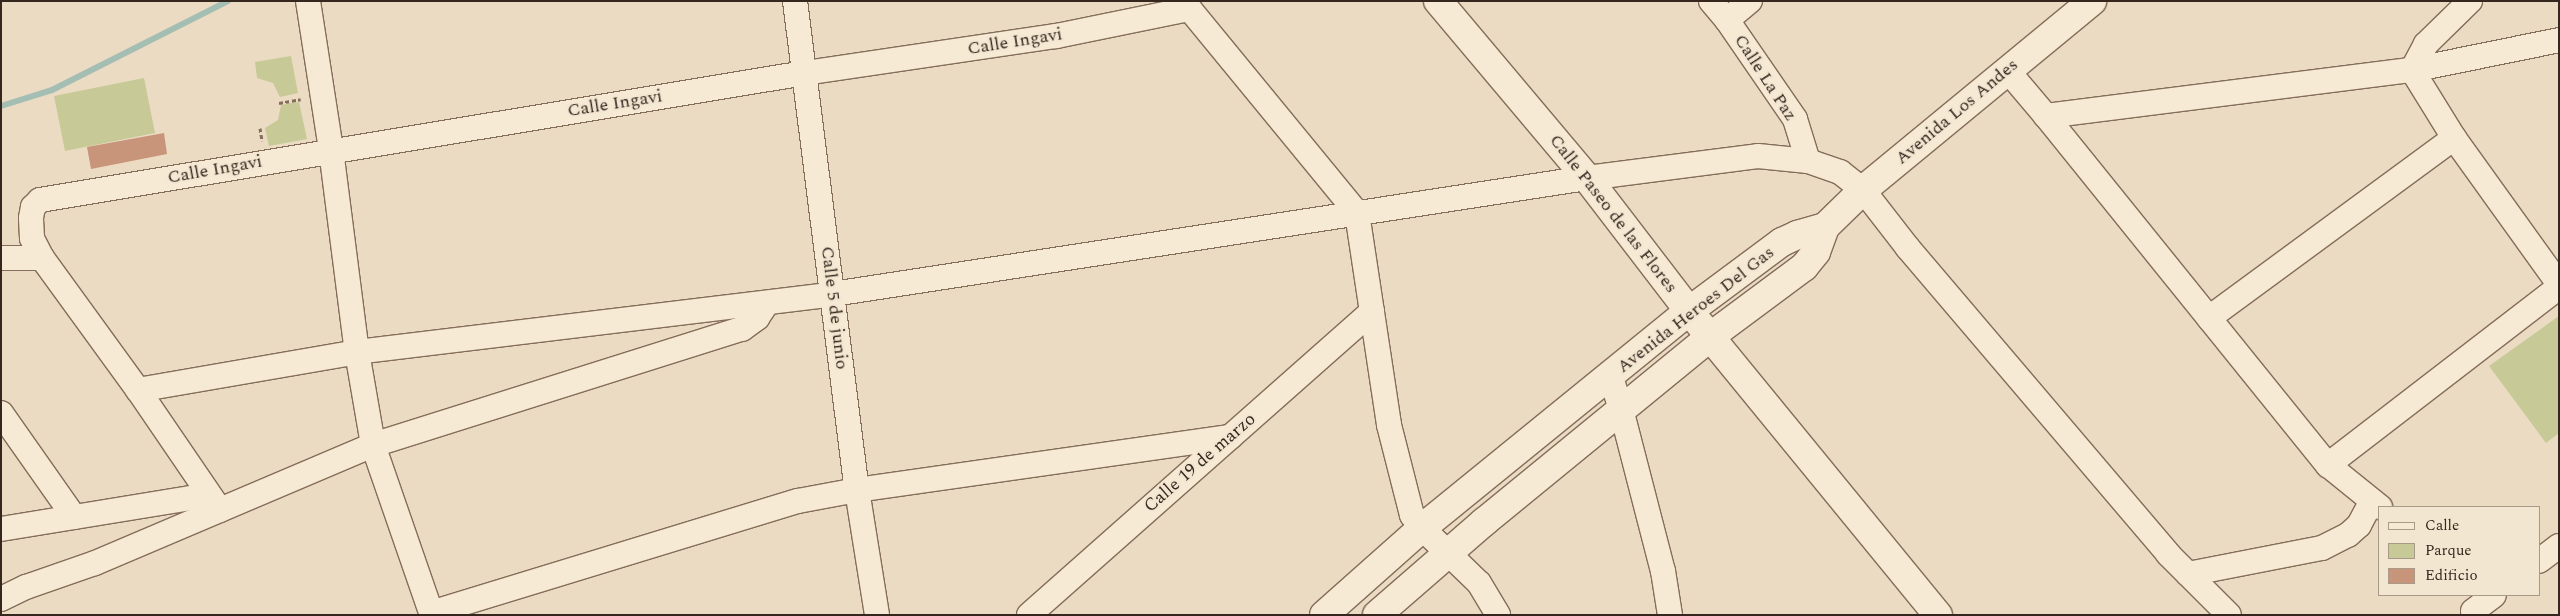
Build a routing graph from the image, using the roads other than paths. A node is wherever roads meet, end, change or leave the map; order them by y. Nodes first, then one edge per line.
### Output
1 (308, 1) edge
2 (795, 1) edge
3 (1438, 1) edge
4 (1711, 1) edge
5 (1750, 1) edge
6 (2092, 1) edge
7 (2470, 1) edge
8 (1186, 5) edge
9 (1727, 20) junction
10 (2559, 40) edge
11 (2007, 70) junction
12 (2412, 70) junction
13 (805, 73) junction
14 (2046, 116) junction
15 (2454, 138) junction
16 (330, 150) junction
17 (1808, 161) junction
18 (1587, 178) junction
19 (1863, 190) junction
20 (1356, 213) junction
21 (1825, 227) junction
22 (1, 258) edge
23 (42, 258) junction
24 (2559, 285) edge
25 (832, 294) junction
26 (767, 303) junction
27 (1689, 311) junction
28 (1372, 312) junction
29 (2209, 318) junction
30 (1711, 336) junction
31 (357, 352) junction
32 (1611, 377) junction
33 (138, 390) junction
34 (1621, 409) junction
35 (1, 413) edge
36 (1230, 437) junction
37 (373, 445) junction
38 (2328, 465) junction
39 (856, 490) junction
40 (214, 502) junction
41 (2376, 504) edge
42 (74, 517) junction
43 (1422, 528) junction
44 (1, 529) edge
45 (2559, 546) edge
46 (1448, 553) junction
47 (2540, 560) edge
48 (2188, 574) junction
49 (2492, 596) edge
50 (1, 599) edge
51 (2470, 607) edge
52 (432, 614) edge
53 (877, 615) edge
54 (1028, 615) edge
55 (1324, 615) edge
56 (1377, 615) edge
57 (1498, 615) edge
58 (1670, 615) edge
59 (1938, 615) edge
60 (2229, 615) edge

1 - 16 street
2 - 13 street, Calle 5 de junio
3 - 18 street, Calle Paseo de las Flores
4 - 9 street, Calle La Paz
5 - 9 street
6 - 11 street, Avenida Los Andes
7 - 12 street
8 - 13 street, Calle Ingavi
8 - 20 street
9 - 17 street, Calle La Paz
10 - 12 street
11 - 14 street
11 - 19 street, Avenida Los Andes
12 - 14 street
12 - 15 street
13 - 16 street, Calle Ingavi
13 - 25 street, Calle 5 de junio
14 - 29 street
15 - 24 street
15 - 29 street
16 - 23 street, Calle Ingavi
16 - 31 street
17 - 18 street
17 - 19 street
18 - 20 street
18 - 27 street, Calle Paseo de las Flores
19 - 21 street, Avenida Los Andes
19 - 48 street
20 - 25 street
20 - 28 street
21 - 27 street, Avenida Heroes Del Gas
21 - 30 street, Avenida Heroes Del Gas
22 - 23 street
23 - 33 street
24 - 38 street
25 - 26 street
25 - 39 street, Calle 5 de junio
26 - 31 street
26 - 37 street
27 - 30 street, Calle Paseo de las Flores
27 - 32 street, Avenida Heroes Del Gas
28 - 36 street, Calle 19 de marzo
28 - 43 street
29 - 38 street
30 - 34 street, Avenida Heroes Del Gas
30 - 59 street, Calle Paseo de las Flores
31 - 33 street
31 - 37 street
32 - 34 street
32 - 43 street, Avenida Heroes Del Gas
33 - 40 street
34 - 46 street, Avenida Heroes Del Gas
34 - 58 street
35 - 42 street
36 - 39 street
36 - 54 street, Calle 19 de marzo
37 - 40 street
37 - 52 street
38 - 41 street
39 - 52 street
39 - 53 street, Calle 5 de junio
40 - 42 street
40 - 50 street
41 - 48 street
42 - 44 street
43 - 46 street
43 - 55 street, Avenida Heroes Del Gas
45 - 47 street
46 - 56 street, Avenida Heroes Del Gas
46 - 57 street
48 - 60 street
49 - 51 street

